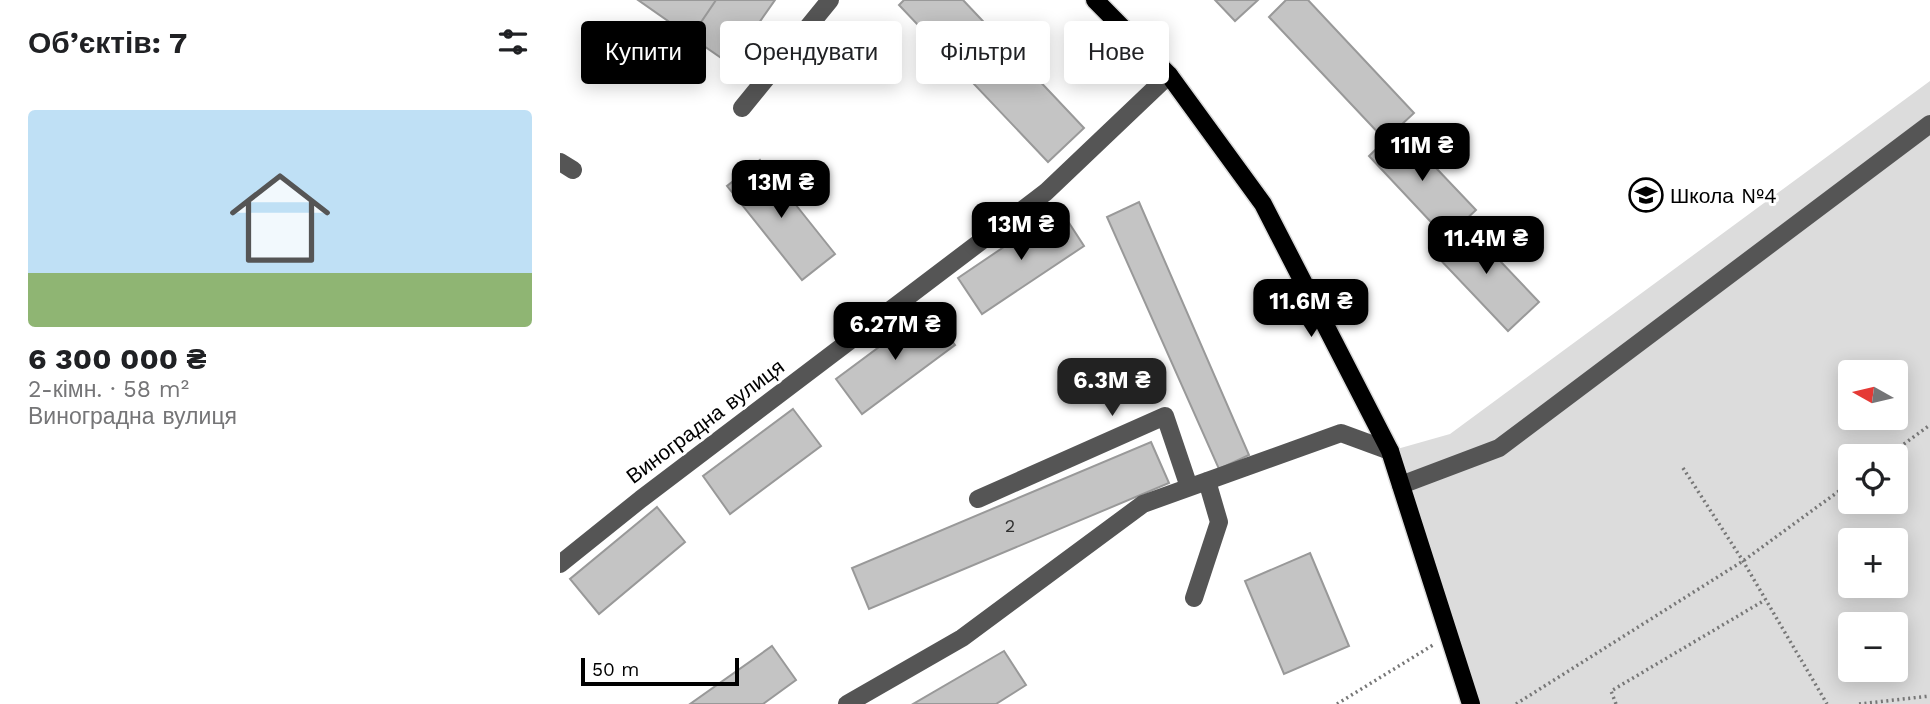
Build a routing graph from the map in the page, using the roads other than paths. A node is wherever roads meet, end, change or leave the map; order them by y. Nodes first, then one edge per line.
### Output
1 (830, 0) edge
2 (1100, 2) edge
3 (1118, 21) edge
4 (1169, 75) edge
5 (1160, 84) edge
6 (742, 108) dead end
7 (1930, 124) edge
8 (1391, 451) junction
9 (1207, 481) junction
10 (1401, 485) junction
11 (1189, 488) junction
12 (978, 499) dead end
13 (560, 564) edge
14 (1195, 597) dead end
15 (847, 704) edge
16 (1471, 704) edge

1 - 6 street
2 - 3 main road
4 - 8 main road
5 - 13 street, Виноградна вулиця
7 - 10 street
8 - 9 street
8 - 10 main road
9 - 11 street
9 - 14 street
10 - 16 main road
11 - 12 street
11 - 15 street

